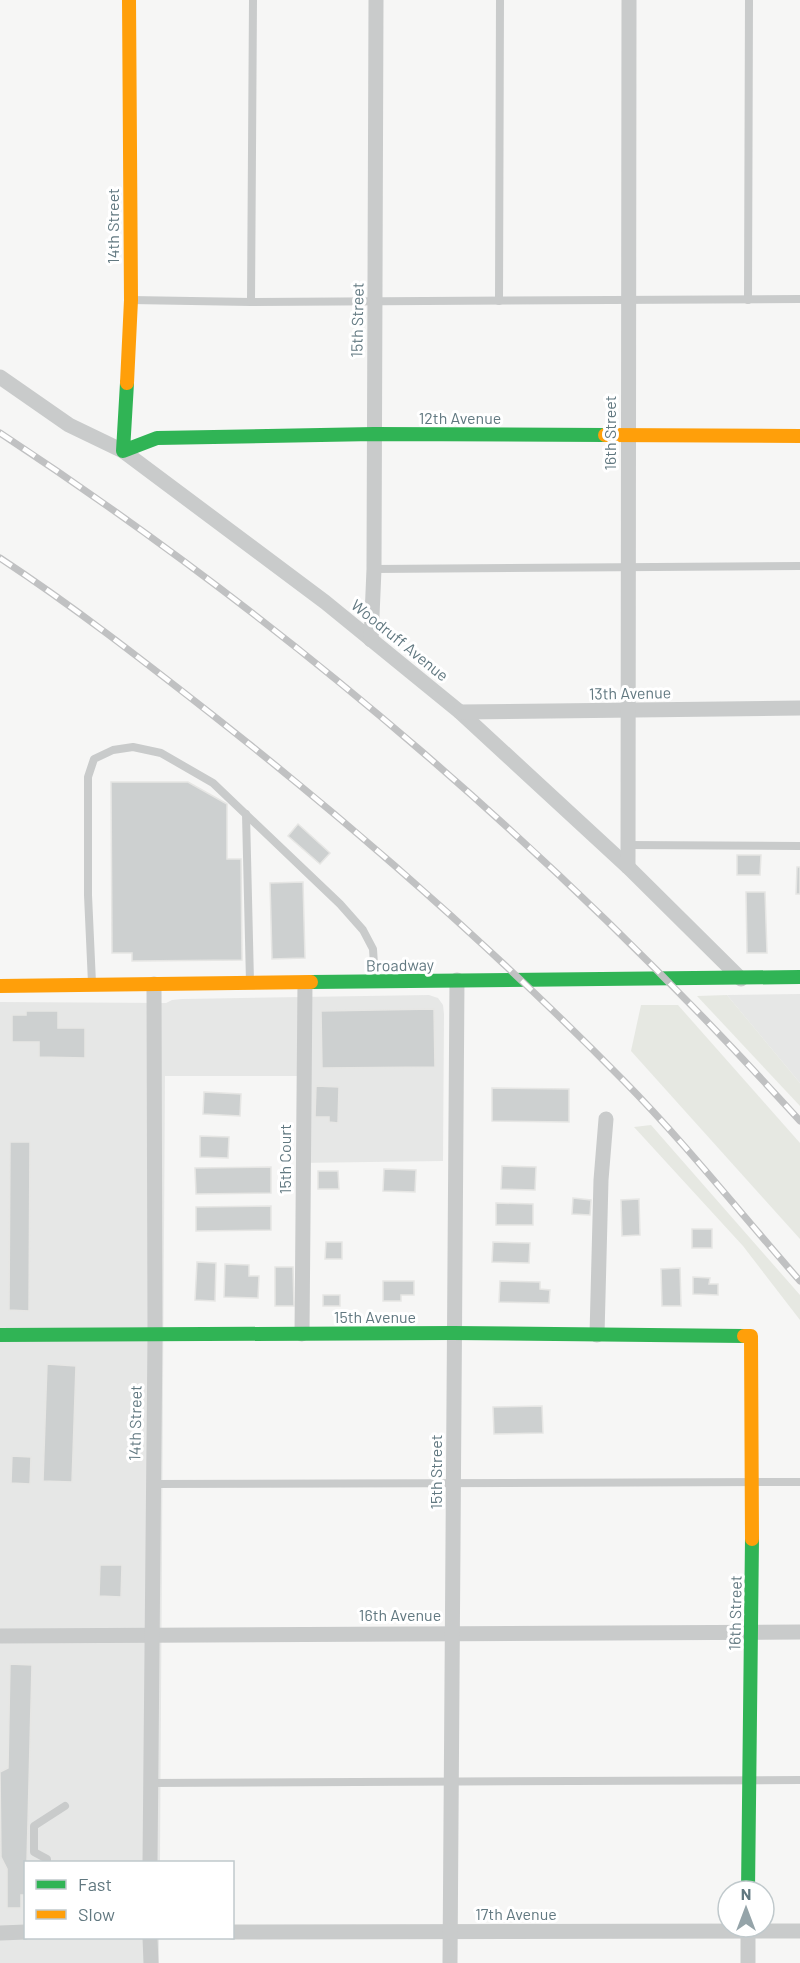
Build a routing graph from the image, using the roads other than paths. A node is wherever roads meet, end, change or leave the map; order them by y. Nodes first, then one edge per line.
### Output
1 (129, 0) edge
2 (253, 0) edge
3 (376, 0) edge
4 (500, 0) edge
5 (628, 0) edge
6 (749, 0) edge
7 (800, 299) edge
8 (131, 300) junction
9 (748, 300) junction
10 (499, 301) junction
11 (628, 301) junction
12 (250, 302) junction
13 (375, 304) junction
14 (0, 376) edge
15 (374, 434) junction
16 (628, 436) junction
17 (800, 436) edge
18 (123, 452) junction
19 (800, 566) edge
20 (628, 568) junction
21 (374, 569) junction
22 (371, 640) junction
23 (800, 708) edge
24 (460, 712) junction
25 (629, 712) junction
26 (246, 814) junction
27 (628, 845) junction
28 (800, 846) edge
29 (628, 867) junction
30 (800, 977) edge
31 (741, 979) junction
32 (457, 980) junction
33 (375, 982) junction
34 (304, 983) junction
35 (154, 984) junction
36 (250, 984) junction
37 (92, 985) junction
38 (0, 987) edge
39 (606, 1119) dead end
40 (453, 1333) junction
41 (302, 1334) junction
42 (0, 1335) edge
43 (155, 1335) junction
44 (597, 1335) junction
45 (751, 1336) joint
46 (800, 1482) edge
47 (753, 1483) junction
48 (152, 1484) junction
49 (455, 1484) junction
50 (450, 1632) junction
51 (753, 1632) junction
52 (800, 1632) edge
53 (153, 1635) junction
54 (0, 1636) edge
55 (748, 1780) junction
56 (800, 1780) edge
57 (450, 1781) junction
58 (151, 1783) junction
59 (65, 1806) dead end
60 (47, 1861) edge
61 (150, 1861) edge
62 (748, 1879) edge
63 (716, 1930) edge
64 (776, 1931) edge
65 (800, 1931) edge
66 (24, 1932) edge
67 (234, 1932) edge
68 (449, 1932) junction
69 (0, 1933) edge
70 (150, 1939) edge
71 (748, 1939) edge
72 (151, 1963) edge
73 (450, 1963) edge
74 (748, 1963) edge

1 - 8 street, 14th Street
2 - 12 lane
3 - 13 street, 15th Street
4 - 10 lane
5 - 11 street, 16th Street
6 - 9 lane
7 - 9 lane
8 - 12 lane
8 - 18 street, 14th Street
9 - 11 lane
10 - 11 lane
10 - 13 lane
11 - 16 street, 16th Street
12 - 13 lane
13 - 15 street, 15th Street
14 - 18 street, Woodruff Avenue
15 - 16 street, 12th Avenue
15 - 18 street, 12th Avenue
15 - 21 street, 15th Street
16 - 17 street, 12th Avenue
16 - 20 street, 16th Street
18 - 22 street, Woodruff Avenue
19 - 20 lane
20 - 21 lane
20 - 25 street, 16th Street
21 - 22 street, 15th Street
22 - 24 street, Woodruff Avenue
23 - 25 street, 13th Avenue
24 - 25 street, 13th Avenue
24 - 29 street, Woodruff Avenue
25 - 27 street, 16th Street
26 - 33 lane
26 - 36 lane
26 - 37 lane
27 - 28 lane
27 - 29 street, 16th Street
29 - 31 street, Woodruff Avenue
30 - 31 street, Broadway
31 - 32 street, Broadway
32 - 33 street, Broadway
32 - 40 street, 15th Street
33 - 34 street, Broadway
34 - 36 street, Broadway
34 - 41 street, 15th Court
35 - 36 street, Broadway
35 - 37 street, Broadway
35 - 43 street, 14th Street
37 - 38 street, Broadway
39 - 44 street
40 - 41 street, 15th Avenue
40 - 44 street, 15th Avenue
40 - 49 street, 15th Street
41 - 43 street, 15th Avenue
42 - 43 street, 15th Avenue
43 - 48 street, 14th Street
44 - 45 street, 15th Avenue
45 - 47 street, 16th Street
46 - 47 lane
47 - 49 lane
47 - 51 street, 16th Street
48 - 49 lane
48 - 53 street, 14th Street
49 - 50 street, 15th Street
50 - 51 street, 16th Avenue
50 - 53 street, 16th Avenue
50 - 57 street, 15th Street
51 - 52 street, 16th Avenue
51 - 55 street, 16th Street
53 - 54 street, 16th Avenue
53 - 58 street, 14th Street
55 - 56 lane
55 - 57 lane
55 - 62 street, 16th Street
57 - 58 lane
57 - 68 street, 15th Street
58 - 61 street, 14th Street
59 - 60 lane
63 - 68 street, 17th Avenue
64 - 65 street, 17th Avenue
66 - 69 street
67 - 68 street, 17th Avenue
68 - 73 street, 15th Street
70 - 72 street
71 - 74 street

